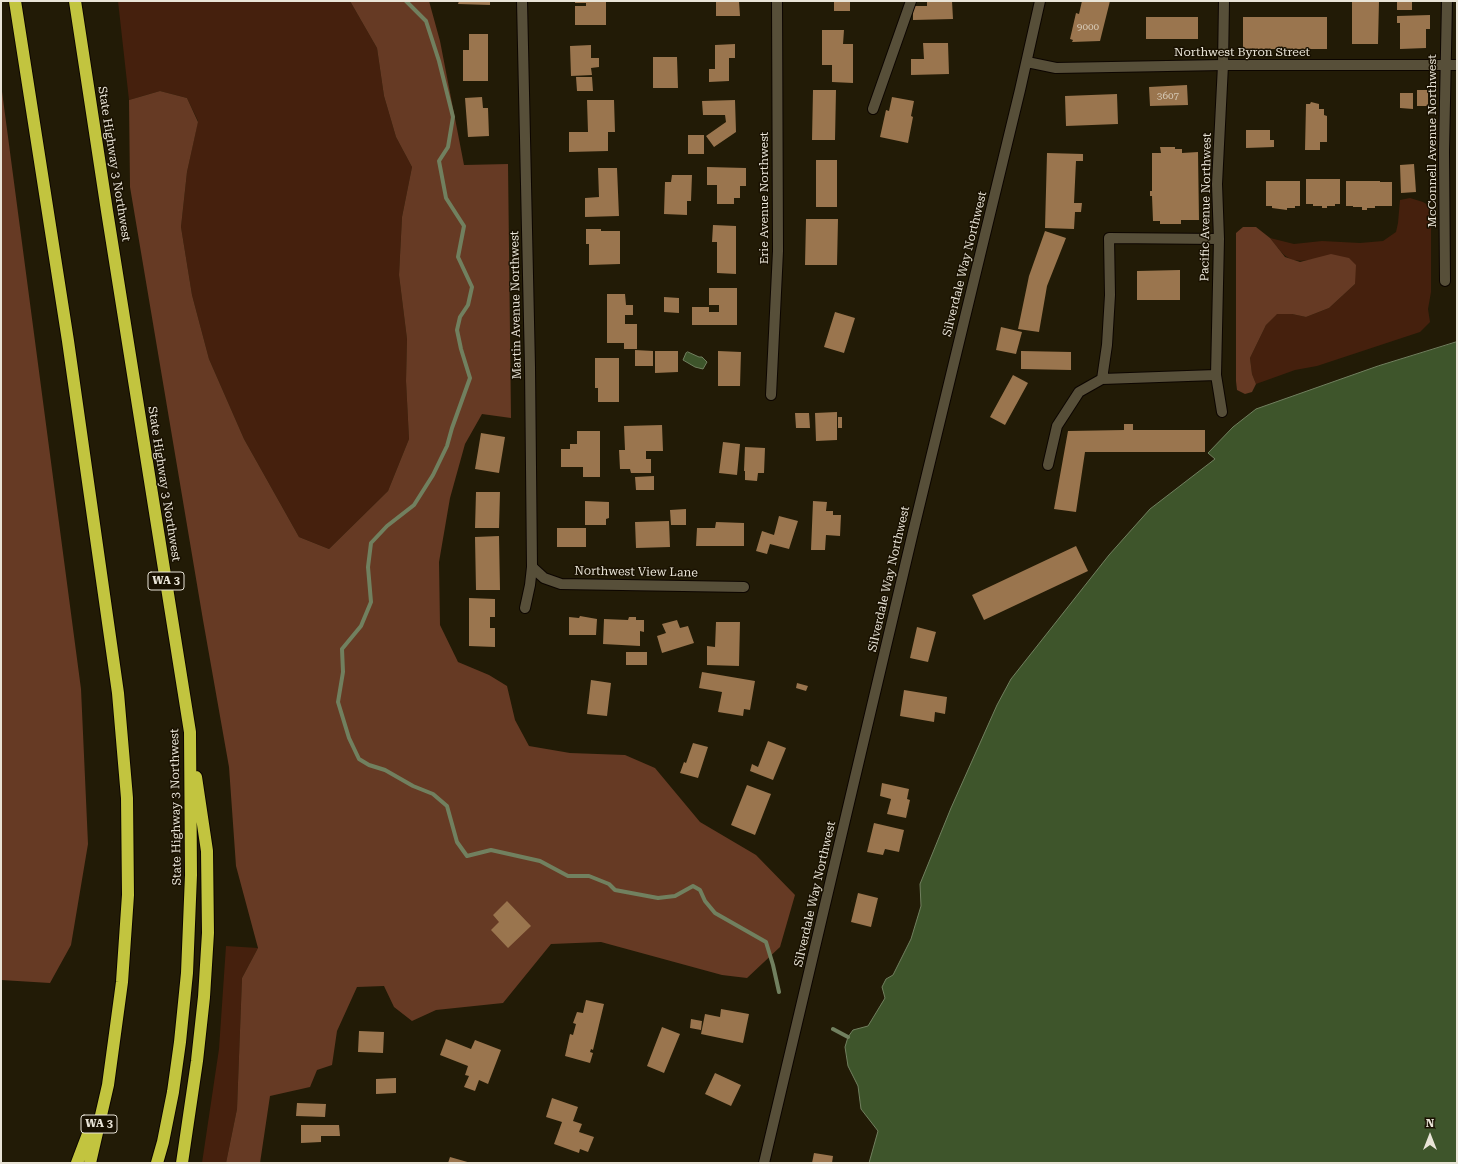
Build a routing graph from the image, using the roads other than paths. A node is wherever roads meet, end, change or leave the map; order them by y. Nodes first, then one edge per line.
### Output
1 (15, 1) edge
2 (75, 1) edge
3 (522, 1) edge
4 (776, 1) edge
5 (911, 1) edge
6 (1040, 1) edge
7 (1224, 1) edge
8 (1447, 1) edge
9 (1027, 62) junction
10 (1223, 65) junction
11 (1445, 65) junction
12 (1457, 65) edge
13 (873, 109) dead end
14 (1219, 239) junction
15 (1445, 281) dead end
16 (1216, 375) junction
17 (1102, 379) junction
18 (771, 395) dead end
19 (1222, 412) dead end
20 (1048, 465) dead end
21 (532, 567) junction
22 (744, 587) dead end
23 (525, 608) dead end
24 (190, 732) junction
25 (108, 1085) junction
26 (77, 1163) edge
27 (90, 1163) edge
28 (157, 1163) edge
29 (182, 1163) edge
30 (764, 1163) edge

1 - 25 highway, WA 3
2 - 24 highway, State Highway 3 Northwest / WA 3
3 - 21 street, Martin Avenue Northwest
4 - 18 street, Erie Avenue Northwest
5 - 13 street
6 - 9 street, Silverdale Way Northwest
7 - 10 street, Pacific Avenue Northwest
8 - 11 street, McConnell Avenue Northwest
9 - 10 street, Northwest Byron Street
9 - 30 street, Silverdale Way Northwest
10 - 11 street, Northwest Byron Street
10 - 14 street, Pacific Avenue Northwest
11 - 12 street, Northwest Byron Street
11 - 15 street, McConnell Avenue Northwest
14 - 16 street, Pacific Avenue Northwest
14 - 17 street
16 - 17 street
16 - 19 street, Pacific Avenue Northwest
17 - 20 street
21 - 22 street, Northwest View Lane
21 - 23 street, Martin Avenue Northwest
24 - 28 highway, State Highway 3 Northwest / WA 3
24 - 29 highway
25 - 26 highway
25 - 27 highway, WA 3

